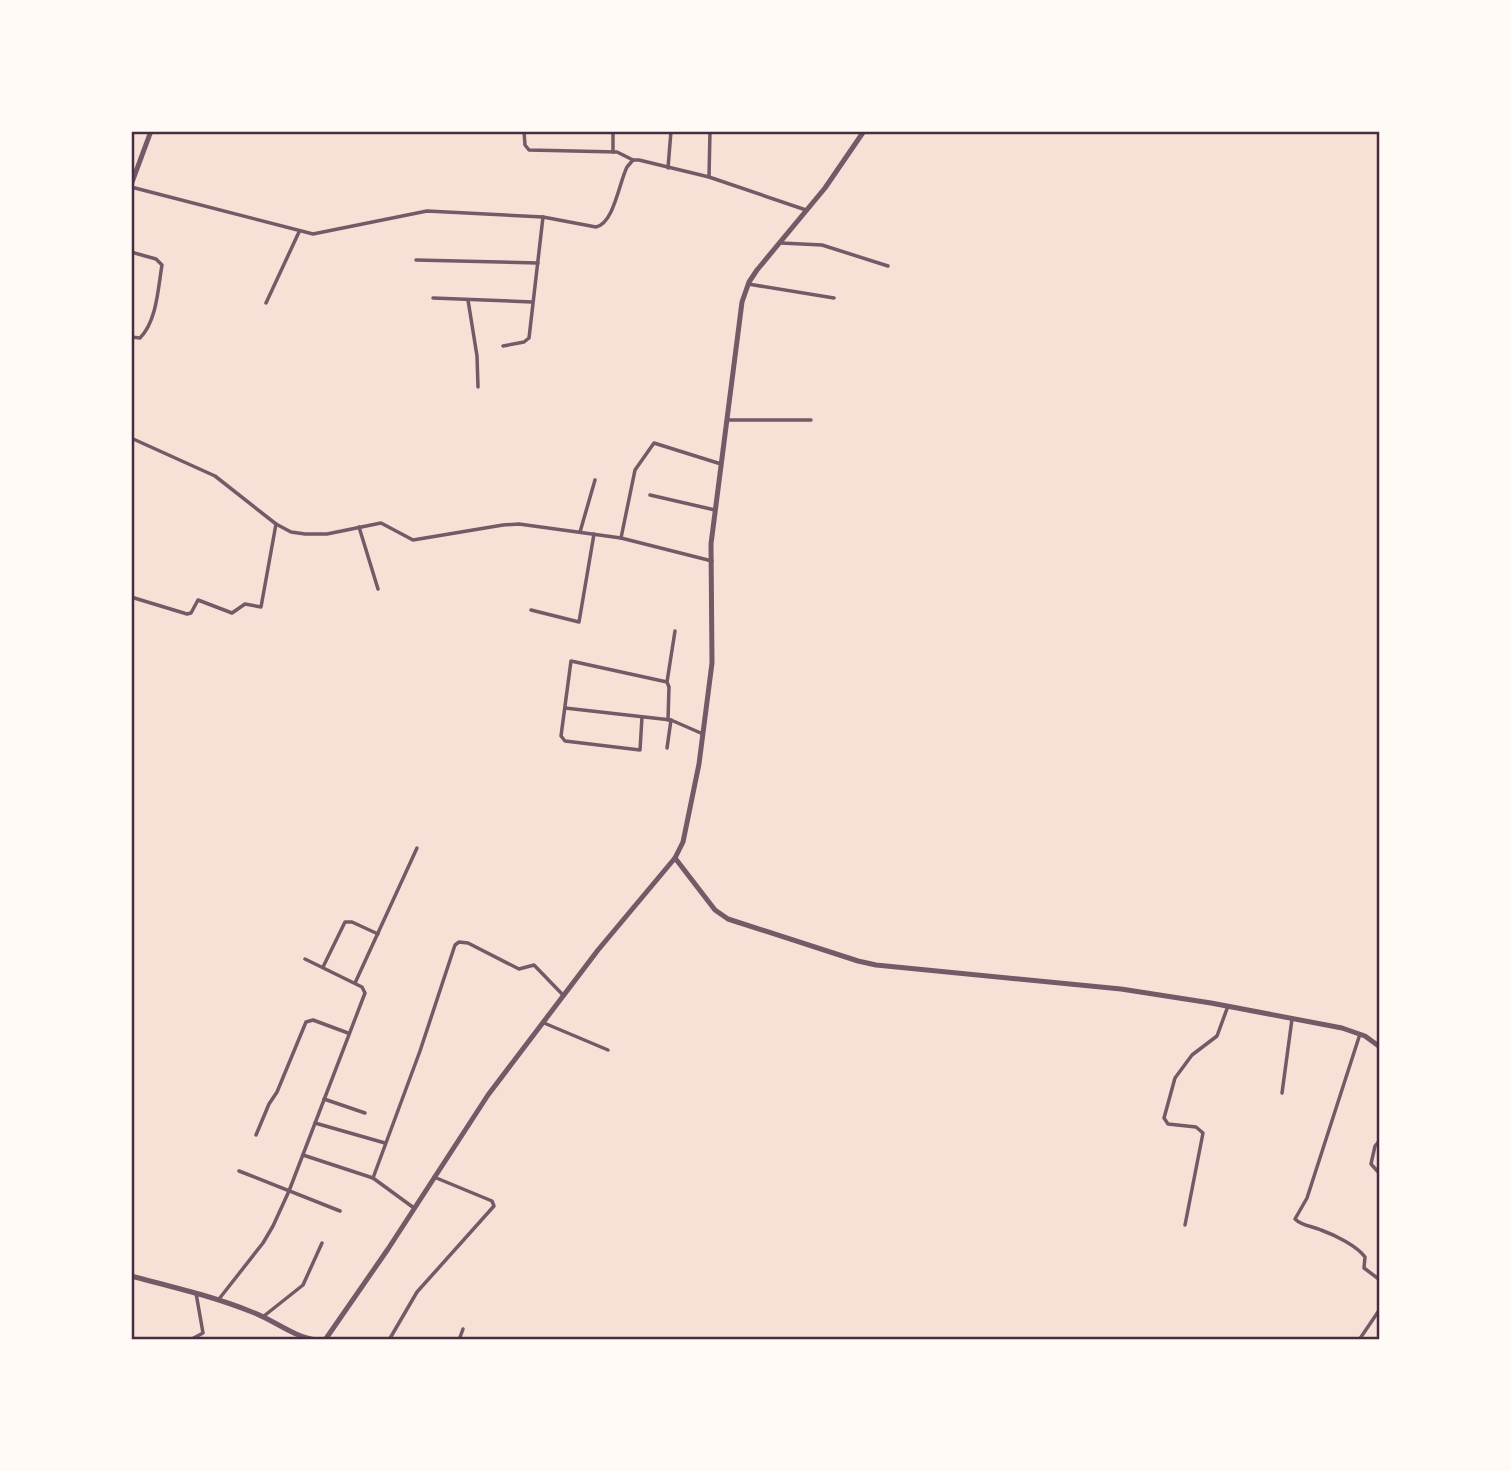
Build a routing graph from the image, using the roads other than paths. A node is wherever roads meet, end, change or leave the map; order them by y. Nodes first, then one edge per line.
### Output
1 (151, 131) edge
2 (524, 131) edge
3 (612, 131) edge
4 (671, 131) edge
5 (710, 131) edge
6 (864, 131) edge
7 (613, 152) junction
8 (633, 160) junction
9 (668, 168) junction
10 (709, 177) junction
11 (131, 186) edge
12 (806, 211) junction
13 (543, 217) junction
14 (299, 232) junction
15 (779, 243) junction
16 (131, 252) edge
17 (416, 260) dead end
18 (538, 263) junction
19 (888, 267) dead end
20 (748, 284) junction
21 (433, 298) dead end
22 (834, 298) dead end
23 (468, 300) junction
24 (532, 302) junction
25 (266, 303) dead end
26 (131, 337) edge
27 (503, 346) dead end
28 (478, 387) dead end
29 (725, 420) junction
30 (811, 420) dead end
31 (131, 438) edge
32 (721, 464) junction
33 (595, 480) dead end
34 (650, 495) dead end
35 (715, 510) junction
36 (276, 524) junction
37 (359, 527) junction
38 (580, 532) junction
39 (594, 534) junction
40 (621, 538) junction
41 (712, 561) junction
42 (378, 589) dead end
43 (131, 597) edge
44 (531, 610) dead end
45 (675, 631) dead end
46 (667, 682) junction
47 (565, 708) junction
48 (642, 717) junction
49 (669, 720) junction
50 (703, 734) junction
51 (667, 748) dead end
52 (416, 848) dead end
53 (675, 858) junction
54 (378, 934) junction
55 (305, 958) dead end
56 (323, 968) junction
57 (355, 983) junction
58 (563, 995) junction
59 (1228, 1006) junction
60 (1292, 1018) junction
61 (542, 1023) junction
62 (348, 1033) junction
63 (1360, 1034) junction
64 (1380, 1047) edge
65 (608, 1049) dead end
66 (1282, 1093) dead end
67 (324, 1098) junction
68 (365, 1113) dead end
69 (314, 1123) junction
70 (256, 1135) dead end
71 (1380, 1140) edge
72 (385, 1143) junction
73 (303, 1155) junction
74 (239, 1171) dead end
75 (1380, 1174) edge
76 (433, 1177) junction
77 (373, 1178) junction
78 (289, 1191) junction
79 (414, 1208) junction
80 (340, 1210) dead end
81 (1185, 1225) dead end
82 (322, 1243) dead end
83 (131, 1276) edge
84 (1380, 1280) edge
85 (196, 1293) junction
86 (219, 1299) junction
87 (1380, 1309) edge
88 (263, 1317) junction
89 (463, 1329) dead end
90 (296, 1337) edge
91 (190, 1340) edge
92 (317, 1340) edge
93 (325, 1340) edge
94 (389, 1340) edge
95 (459, 1340) edge
96 (1359, 1340) edge

1 - 11 street
2 - 7 street
3 - 7 street
4 - 9 street
5 - 10 street
6 - 12 street
7 - 8 street
8 - 9 street
8 - 13 street
9 - 10 street
10 - 12 street
11 - 14 street
12 - 15 street
13 - 14 street
13 - 18 street
14 - 25 street
15 - 19 street
15 - 20 street
16 - 26 street
17 - 18 street
18 - 24 street
20 - 22 street
20 - 29 street
21 - 23 street
23 - 24 street
23 - 28 street
24 - 27 street
29 - 30 street
29 - 32 street
31 - 36 street
32 - 35 street
32 - 40 street
33 - 38 street
34 - 35 street
35 - 41 street
36 - 37 street
36 - 43 street
37 - 38 street
37 - 42 street
38 - 39 street
39 - 40 street
39 - 44 street
40 - 41 street
41 - 50 street
45 - 46 street
46 - 47 street
46 - 49 street
47 - 48 street
47 - 48 street
48 - 49 street
49 - 50 street
49 - 51 street
50 - 53 street
52 - 54 street
53 - 58 street
53 - 59 street
54 - 56 street
54 - 57 street
55 - 56 street
56 - 57 street
57 - 62 street
58 - 61 street
58 - 72 street
59 - 60 street
59 - 81 street
60 - 63 street
60 - 66 street
61 - 65 street
61 - 76 street
62 - 67 street
62 - 70 street
63 - 64 street
63 - 84 street
67 - 68 street
67 - 69 street
69 - 72 street
69 - 73 street
71 - 75 street
72 - 77 street
73 - 77 street
73 - 78 street
74 - 78 street
76 - 79 street
76 - 94 street
77 - 79 street
78 - 80 street
78 - 86 street
79 - 93 street
82 - 88 street
83 - 85 street
85 - 86 street
85 - 91 street
86 - 88 street
87 - 96 street
88 - 90 street
89 - 95 street
90 - 92 street

